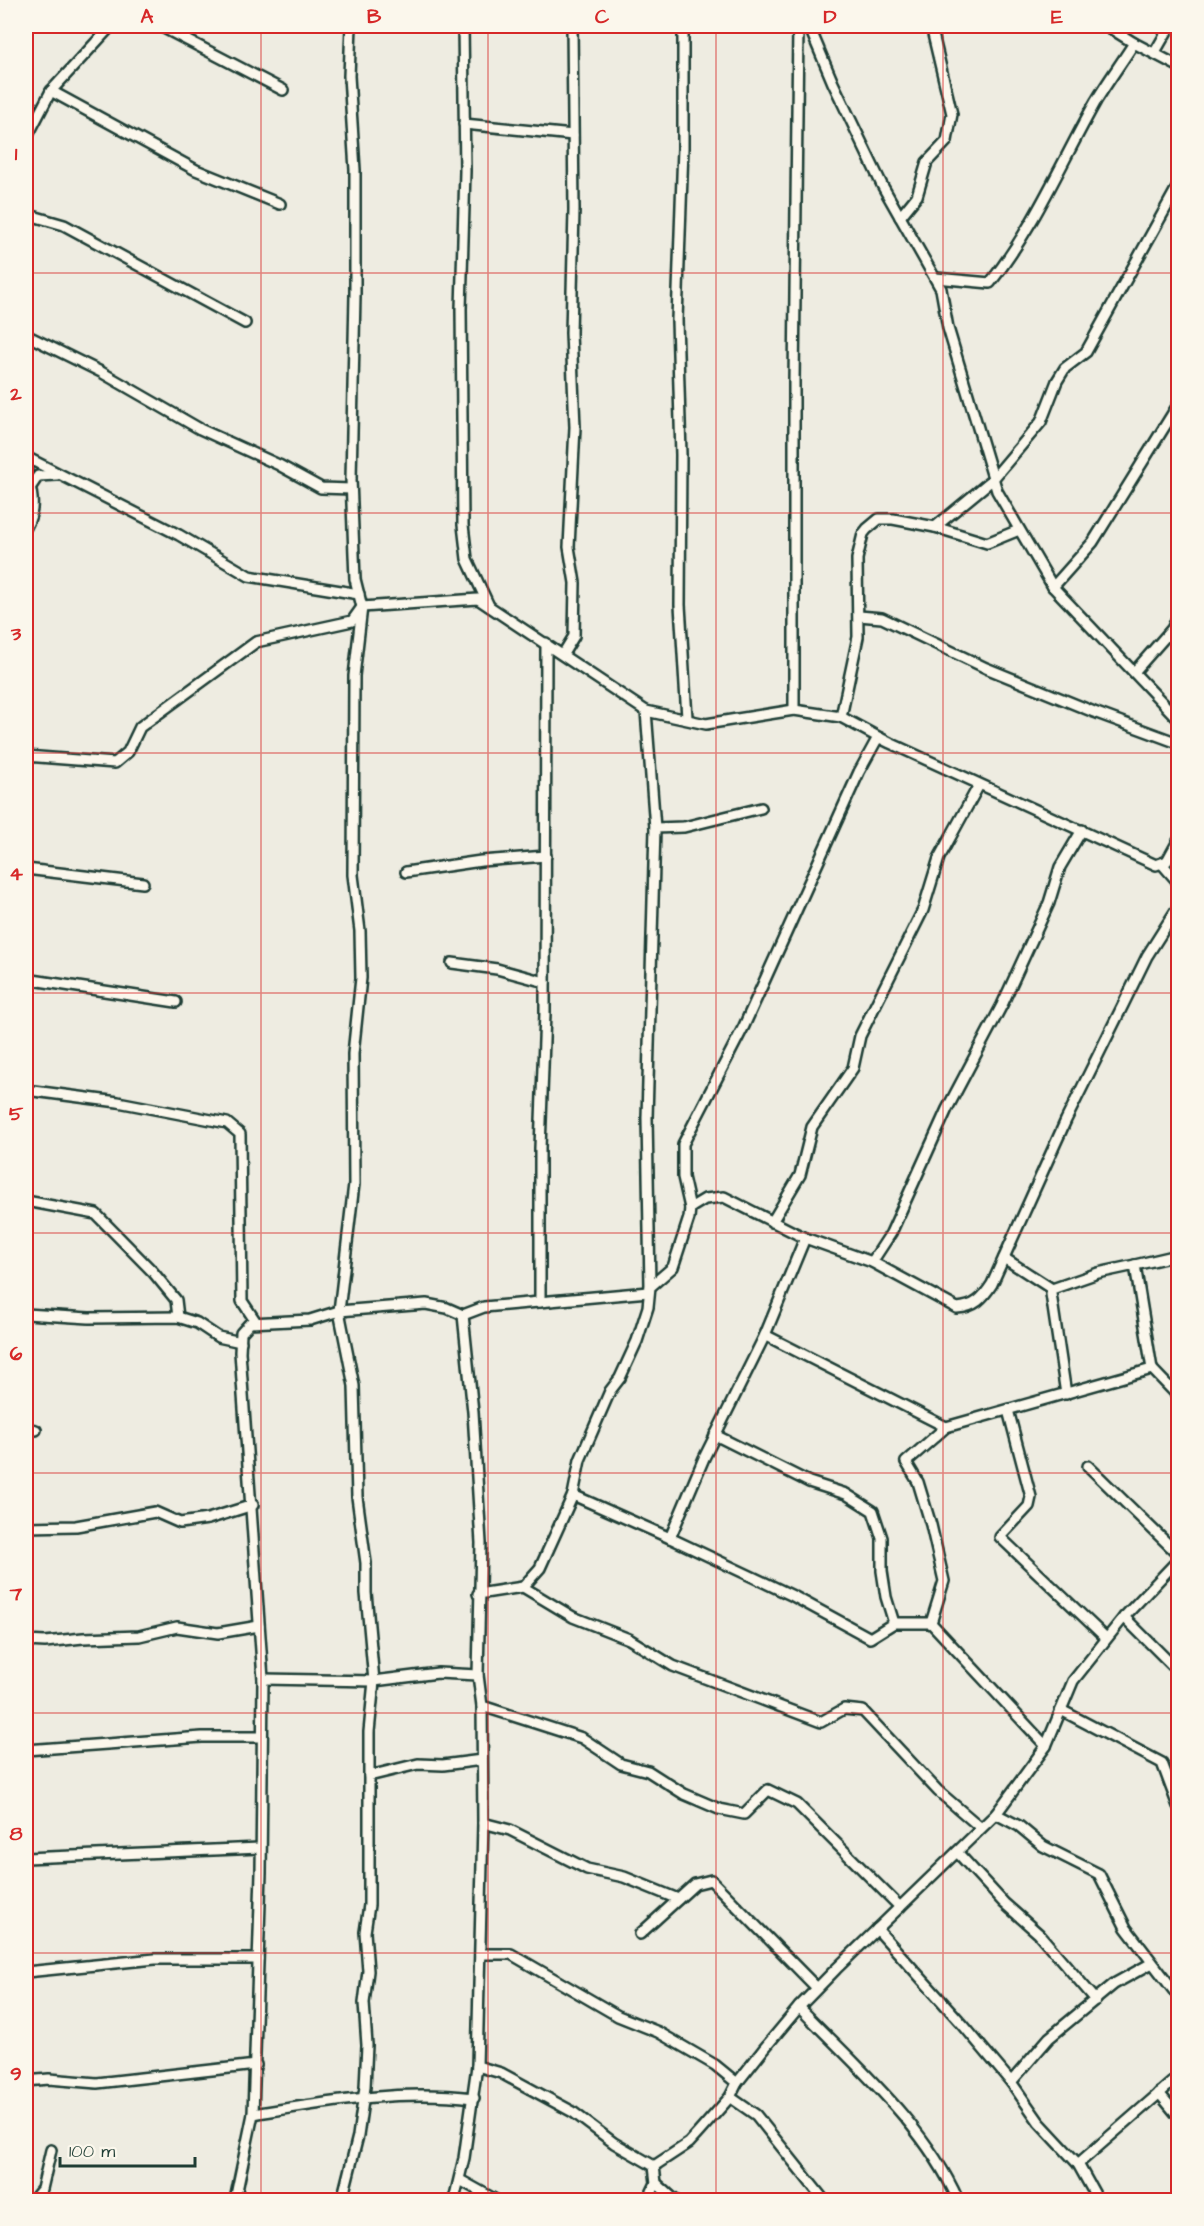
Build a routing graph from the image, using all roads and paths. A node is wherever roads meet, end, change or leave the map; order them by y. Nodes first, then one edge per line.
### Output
1 (111, 26) edge
2 (160, 26) edge
3 (351, 26) edge
4 (463, 26) edge
5 (572, 26) edge
6 (683, 26) edge
7 (798, 26) edge
8 (809, 26) edge
9 (931, 26) edge
10 (1107, 26) edge
11 (1170, 26) edge
12 (1134, 43) junction
13 (1155, 52) junction
14 (1179, 66) edge
15 (283, 90) dead end
16 (51, 92) junction
17 (464, 124) junction
18 (573, 135) junction
19 (26, 139) edge
20 (1179, 186) edge
21 (280, 204) dead end
22 (26, 214) edge
23 (900, 217) junction
24 (936, 278) junction
25 (245, 323) dead end
26 (26, 335) edge
27 (1179, 405) edge
28 (26, 457) edge
29 (26, 467) edge
30 (59, 475) junction
31 (992, 480) junction
32 (351, 489) junction
33 (33, 502) junction
34 (29, 515) edge
35 (26, 527) edge
36 (935, 527) junction
37 (1019, 530) junction
38 (1053, 586) junction
39 (359, 594) junction
40 (362, 607) junction
41 (490, 608) junction
42 (859, 616) junction
43 (1179, 617) edge
44 (546, 643) junction
45 (563, 654) junction
46 (1134, 672) junction
47 (794, 710) junction
48 (646, 711) junction
49 (841, 717) junction
50 (687, 718) junction
51 (1179, 719) edge
52 (880, 738) junction
53 (1179, 743) edge
54 (26, 756) edge
55 (979, 785) junction
56 (761, 808) dead end
57 (655, 828) junction
58 (1082, 830) junction
59 (1179, 841) edge
60 (546, 856) junction
61 (1163, 864) junction
62 (26, 869) edge
63 (406, 872) dead end
64 (143, 883) dead end
65 (1179, 888) edge
66 (1179, 907) edge
67 (452, 963) dead end
68 (26, 979) edge
69 (545, 982) junction
70 (176, 1002) dead end
71 (26, 1090) edge
72 (26, 1202) edge
73 (690, 1208) junction
74 (772, 1222) junction
75 (805, 1238) junction
76 (1179, 1255) edge
77 (1004, 1258) junction
78 (872, 1262) junction
79 (1135, 1265) junction
80 (1052, 1289) junction
81 (649, 1290) junction
82 (540, 1302) junction
83 (339, 1311) junction
84 (26, 1314) edge
85 (464, 1315) junction
86 (178, 1317) junction
87 (256, 1322) junction
88 (765, 1335) junction
89 (241, 1342) junction
90 (1152, 1369) junction
91 (1066, 1394) junction
92 (1179, 1396) edge
93 (1008, 1410) junction
94 (946, 1427) junction
95 (26, 1428) edge
96 (36, 1430) dead end
97 (715, 1435) junction
98 (1088, 1466) dead end
99 (573, 1495) junction
100 (253, 1504) junction
101 (26, 1527) edge
102 (670, 1538) junction
103 (1179, 1554) edge
104 (1179, 1560) edge
105 (523, 1587) junction
106 (478, 1594) junction
107 (1124, 1617) junction
108 (894, 1623) junction
109 (931, 1623) junction
110 (260, 1626) junction
111 (1106, 1638) junction
112 (26, 1641) edge
113 (1179, 1671) edge
114 (478, 1675) junction
115 (263, 1679) junction
116 (374, 1681) junction
117 (482, 1706) junction
118 (1061, 1710) junction
119 (262, 1737) junction
120 (1046, 1746) junction
121 (26, 1750) edge
122 (482, 1760) junction
123 (369, 1776) junction
124 (1179, 1806) edge
125 (996, 1814) junction
126 (483, 1823) junction
127 (981, 1828) junction
128 (260, 1848) junction
129 (957, 1852) junction
130 (26, 1858) edge
131 (678, 1899) junction
132 (900, 1907) junction
133 (877, 1929) junction
134 (640, 1934) dead end
135 (480, 1954) junction
136 (258, 1959) junction
137 (1152, 1963) junction
138 (26, 1972) edge
139 (817, 1988) junction
140 (1179, 1996) edge
141 (1096, 2000) junction
142 (799, 2007) junction
143 (256, 2065) junction
144 (477, 2066) junction
145 (1179, 2077) edge
146 (26, 2081) edge
147 (1011, 2082) junction
148 (737, 2083) junction
149 (1159, 2093) junction
150 (364, 2096) junction
151 (730, 2097) junction
152 (474, 2098) junction
153 (253, 2114) junction
154 (1179, 2116) edge
155 (51, 2150) dead end
156 (1078, 2164) junction
157 (654, 2166) junction
158 (460, 2180) junction
159 (656, 2183) junction
160 (33, 2200) edge
161 (235, 2200) edge
162 (342, 2200) edge
163 (454, 2200) edge
164 (496, 2200) edge
165 (648, 2200) edge
166 (675, 2200) edge
167 (824, 2200) edge
168 (958, 2200) edge
169 (1098, 2200) edge

1 - 16 street
2 - 15 street
3 - 32 street
4 - 17 street
5 - 18 street
6 - 50 street
7 - 47 street
8 - 23 street
9 - 23 street
10 - 12 street
11 - 13 street
12 - 13 street
12 - 24 street
13 - 14 street
16 - 19 street
16 - 21 street
17 - 18 street
17 - 41 street
18 - 45 street
20 - 31 street
22 - 25 street
23 - 24 street
24 - 31 street
26 - 32 street
27 - 38 street
28 - 30 street
29 - 33 street
30 - 33 street
30 - 39 street
31 - 36 street
31 - 37 street
32 - 39 street
33 - 34 street
34 - 35 street
36 - 37 street
36 - 42 street
37 - 38 street
38 - 46 street
39 - 40 street
40 - 41 street
40 - 54 street
40 - 83 street
41 - 44 street
42 - 49 street
42 - 53 street
43 - 46 street
44 - 45 street
44 - 60 street
45 - 48 street
46 - 51 street
47 - 49 street
47 - 50 street
48 - 50 street
48 - 57 street
49 - 52 street
52 - 55 street
52 - 73 street
55 - 58 street
55 - 74 street
56 - 57 street
57 - 81 street
58 - 61 street
58 - 78 street
59 - 61 street
60 - 63 street
60 - 69 street
61 - 65 street
62 - 64 street
66 - 77 street
67 - 69 street
68 - 70 street
69 - 82 street
71 - 87 street
72 - 86 street
73 - 74 street
73 - 81 street
74 - 75 street
75 - 78 street
75 - 88 street
76 - 79 street
77 - 78 street
77 - 80 street
79 - 80 street
79 - 90 street
80 - 91 street
81 - 82 street
81 - 99 street
82 - 85 street
83 - 85 street
83 - 87 street
83 - 116 street
84 - 86 street
85 - 106 street
86 - 89 street
87 - 89 street
88 - 94 street
88 - 97 street
89 - 100 street
90 - 91 street
90 - 92 street
91 - 93 street
93 - 94 street
93 - 111 street
94 - 109 street
95 - 96 street
97 - 102 street
97 - 108 street
98 - 103 street
99 - 102 street
99 - 105 street
100 - 101 street
100 - 110 street
102 - 108 street
104 - 107 street
105 - 106 street
105 - 127 street
106 - 114 street
107 - 111 street
107 - 113 street
108 - 109 street
109 - 120 street
110 - 112 street
110 - 115 street
111 - 118 street
114 - 116 street
114 - 117 street
115 - 116 street
115 - 119 street
116 - 123 street
117 - 122 street
117 - 132 street
118 - 120 street
118 - 124 street
119 - 121 street
119 - 128 street
120 - 125 street
122 - 123 street
122 - 126 street
123 - 150 street
125 - 127 street
125 - 137 street
126 - 131 street
126 - 135 street
127 - 129 street
128 - 130 street
128 - 136 street
129 - 132 street
129 - 141 street
131 - 134 street
131 - 139 street
132 - 133 street
133 - 139 street
133 - 147 street
135 - 144 street
135 - 148 street
136 - 138 street
136 - 143 street
137 - 140 street
137 - 141 street
139 - 142 street
141 - 147 street
142 - 148 street
142 - 168 street
143 - 146 street
143 - 153 street
144 - 152 street
144 - 157 street
145 - 149 street
147 - 156 street
148 - 151 street
149 - 154 street
149 - 156 street
150 - 152 street
150 - 153 street
150 - 162 street
151 - 157 street
151 - 167 street
152 - 158 street
153 - 161 street
155 - 160 street
156 - 169 street
157 - 159 street
158 - 163 street
158 - 164 street
159 - 165 street
159 - 166 street

